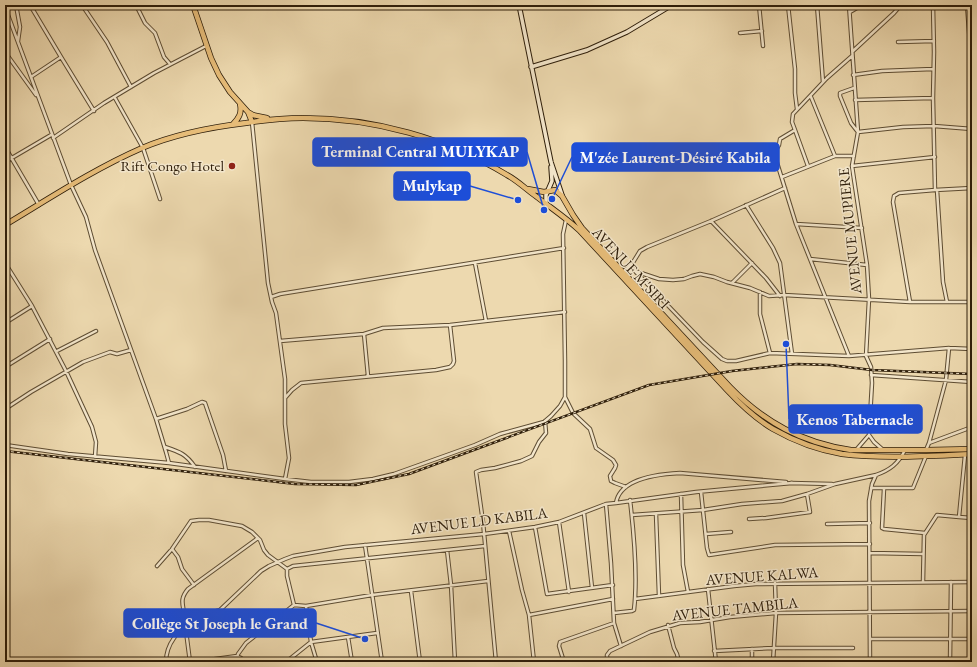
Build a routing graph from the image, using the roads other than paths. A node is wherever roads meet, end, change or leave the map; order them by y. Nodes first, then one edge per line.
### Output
1 (16, 5) edge
2 (30, 5) edge
3 (82, 5) edge
4 (136, 5) edge
5 (193, 5) edge
6 (519, 5) edge
7 (672, 5) edge
8 (759, 5) edge
9 (788, 5) edge
10 (816, 5) edge
11 (849, 5) edge
12 (862, 5) edge
13 (901, 5) edge
14 (933, 5) edge
15 (967, 5) edge
16 (5, 7) edge
17 (850, 12) junction
18 (762, 31) junction
19 (740, 33) dead end
20 (934, 40) junction
21 (898, 42) dead end
22 (18, 44) junction
23 (207, 46) junction
24 (763, 46) dead end
25 (852, 51) junction
26 (5, 52) edge
27 (852, 56) junction
28 (61, 57) junction
29 (170, 64) junction
30 (531, 67) junction
31 (933, 69) junction
32 (853, 75) junction
33 (31, 77) junction
34 (823, 83) junction
35 (131, 87) junction
36 (854, 88) junction
37 (971, 94) edge
38 (38, 97) junction
39 (811, 97) junction
40 (114, 98) junction
41 (933, 98) junction
42 (855, 100) junction
43 (239, 102) junction
44 (798, 109) junction
45 (94, 111) junction
46 (248, 112) junction
47 (273, 119) junction
48 (252, 122) junction
49 (232, 124) junction
50 (934, 126) junction
51 (971, 129) edge
52 (795, 130) junction
53 (858, 132) junction
54 (52, 137) junction
55 (5, 147) edge
56 (143, 148) junction
57 (835, 156) junction
58 (854, 156) junction
59 (12, 158) junction
60 (935, 158) junction
61 (5, 162) edge
62 (551, 162) junction
63 (808, 166) junction
64 (852, 166) junction
65 (782, 177) junction
66 (71, 185) junction
67 (525, 188) junction
68 (785, 188) junction
69 (972, 188) edge
70 (936, 190) junction
71 (547, 191) junction
72 (562, 196) junction
73 (160, 199) dead end
74 (546, 204) junction
75 (39, 205) junction
76 (746, 205) junction
77 (568, 207) junction
78 (560, 214) junction
79 (566, 220) junction
80 (711, 220) junction
81 (796, 224) junction
82 (5, 225) edge
83 (862, 228) junction
84 (564, 248) junction
85 (809, 259) junction
86 (5, 262) edge
87 (475, 263) junction
88 (752, 263) junction
89 (867, 264) junction
90 (630, 266) junction
91 (633, 270) junction
92 (624, 271) junction
93 (732, 283) junction
94 (760, 292) junction
95 (784, 295) junction
96 (780, 296) junction
97 (825, 296) junction
98 (271, 298) junction
99 (869, 299) junction
100 (910, 302) junction
101 (947, 302) junction
102 (972, 302) edge
103 (32, 306) junction
104 (565, 312) junction
105 (486, 321) junction
106 (5, 323) edge
107 (450, 325) junction
108 (96, 332) dead end
109 (364, 334) junction
110 (50, 339) junction
111 (280, 341) junction
112 (949, 348) junction
113 (972, 349) edge
114 (132, 350) junction
115 (56, 351) junction
116 (770, 353) junction
117 (792, 354) junction
118 (849, 356) junction
119 (866, 356) junction
120 (5, 367) edge
121 (66, 371) junction
122 (871, 375) junction
123 (368, 376) junction
124 (946, 380) junction
125 (972, 382) edge
126 (565, 397) junction
127 (285, 398) junction
128 (5, 409) edge
129 (156, 419) junction
130 (545, 421) junction
131 (972, 427) edge
132 (869, 435) junction
133 (929, 443) junction
134 (5, 445) edge
135 (165, 447) junction
136 (972, 449) edge
137 (856, 450) junction
138 (884, 450) junction
139 (905, 450) junction
140 (926, 453) junction
141 (965, 454) junction
142 (972, 454) edge
143 (95, 456) junction
144 (902, 456) junction
145 (169, 464) junction
146 (195, 467) junction
147 (226, 471) junction
148 (876, 475) junction
149 (285, 479) junction
150 (792, 483) junction
151 (835, 484) junction
152 (627, 487) junction
153 (871, 488) junction
154 (884, 489) junction
155 (701, 492) junction
156 (681, 494) junction
157 (807, 494) junction
158 (630, 500) junction
159 (616, 503) junction
160 (606, 504) junction
161 (703, 510) junction
162 (681, 511) junction
163 (584, 513) junction
164 (656, 514) junction
165 (632, 515) junction
166 (959, 517) junction
167 (972, 518) edge
168 (749, 519) dead end
169 (559, 522) junction
170 (870, 523) junction
171 (827, 524) dead end
172 (535, 527) junction
173 (509, 531) junction
174 (731, 532) dead end
175 (925, 533) junction
176 (484, 534) junction
177 (706, 534) junction
178 (258, 538) junction
179 (870, 544) junction
180 (365, 545) junction
181 (485, 546) junction
182 (172, 549) junction
183 (447, 550) junction
184 (870, 553) junction
185 (923, 554) junction
186 (367, 558) junction
187 (278, 562) junction
188 (157, 566) dead end
189 (287, 569) junction
190 (488, 581) junction
191 (869, 582) junction
192 (923, 582) junction
193 (951, 582) junction
194 (972, 582) edge
195 (775, 583) junction
196 (194, 585) junction
197 (452, 585) junction
198 (613, 585) junction
199 (592, 588) junction
200 (708, 589) junction
201 (412, 591) junction
202 (569, 592) junction
203 (688, 592) junction
204 (372, 595) junction
205 (660, 596) junction
206 (613, 599) junction
207 (635, 599) junction
208 (294, 605) junction
209 (306, 606) junction
210 (871, 611) junction
211 (951, 611) junction
212 (972, 611) edge
213 (614, 612) junction
214 (776, 613) junction
215 (529, 615) junction
216 (711, 621) junction
217 (614, 623) junction
218 (184, 624) junction
219 (668, 625) junction
220 (377, 633) junction
221 (348, 637) junction
222 (870, 639) junction
223 (950, 639) junction
224 (972, 639) edge
225 (311, 642) junction
226 (621, 646) junction
227 (773, 648) junction
228 (854, 648) dead end
229 (752, 649) junction
230 (714, 651) junction
231 (237, 656) junction
232 (166, 662) edge
233 (190, 662) edge
234 (194, 662) edge
235 (236, 662) edge
236 (246, 662) edge
237 (286, 662) edge
238 (317, 662) edge
239 (352, 662) edge
240 (382, 662) edge
241 (420, 662) edge
242 (455, 662) edge
243 (496, 662) edge
244 (534, 662) edge
245 (564, 662) edge
246 (607, 662) edge
247 (679, 662) edge
248 (716, 662) edge
249 (752, 662) edge
250 (773, 662) edge
251 (870, 662) edge
252 (950, 662) edge

1 - 22 street
2 - 28 street
3 - 35 street
4 - 29 street
5 - 23 highway
6 - 30 main road
7 - 30 main road
8 - 18 street
9 - 44 street
10 - 34 street
11 - 17 street, AVENUE MUPIERE
12 - 17 street
13 - 25 street
14 - 20 street
15 - 37 street
16 - 22 street
17 - 25 street, AVENUE MUPIERE
18 - 19 street
18 - 24 street
20 - 21 street
20 - 31 street
22 - 33 street
23 - 29 street
23 - 43 highway
25 - 27 street, AVENUE MUPIERE
26 - 38 street
27 - 32 street, AVENUE MUPIERE
27 - 34 street
28 - 33 street
28 - 45 street
29 - 35 street
30 - 62 main road
31 - 32 street
31 - 41 street
32 - 36 street, AVENUE MUPIERE
33 - 38 street
34 - 39 street
35 - 40 street
36 - 42 street, AVENUE MUPIERE
36 - 53 street
37 - 51 street
38 - 54 street
39 - 44 street
39 - 57 street
40 - 45 street
40 - 56 street
41 - 42 street
41 - 50 street
42 - 53 street, AVENUE MUPIERE
43 - 46 highway
43 - 49 highway
44 - 52 street
45 - 54 street
46 - 47 highway
46 - 48 highway
47 - 48 highway, AVENUE M'SIRI
47 - 67 highway, AVENUE M'SIRI
48 - 49 highway, AVENUE M'SIRI
48 - 98 street
49 - 56 highway, AVENUE M'SIRI
50 - 51 street
50 - 53 street
50 - 60 street
52 - 63 street
52 - 65 street
53 - 58 street, AVENUE MUPIERE
54 - 59 street
54 - 66 street
55 - 59 street
56 - 66 highway, AVENUE M'SIRI
56 - 73 street
57 - 58 street
57 - 63 street
58 - 64 street, AVENUE MUPIERE
59 - 61 street
59 - 75 street
60 - 64 street
60 - 70 street
62 - 71 main road
62 - 72 main road
63 - 65 street
64 - 83 street, AVENUE MUPIERE
65 - 68 street
66 - 75 highway, AVENUE M'SIRI
66 - 114 street
67 - 71 highway
67 - 74 highway, AVENUE M'SIRI
68 - 76 street
68 - 81 street
69 - 70 street
70 - 100 street
70 - 101 street
71 - 72 highway
71 - 74 main road
72 - 77 highway, AVENUE M'SIRI
74 - 78 highway, AVENUE M'SIRI
75 - 82 highway, AVENUE M'SIRI
76 - 80 street
76 - 95 street
77 - 78 highway
77 - 92 highway, AVENUE M'SIRI
78 - 79 highway, AVENUE M'SIRI
79 - 84 street
79 - 144 highway, AVENUE M'SIRI
80 - 88 street
80 - 90 street
81 - 83 street
81 - 85 street
83 - 89 street, AVENUE MUPIERE
84 - 87 street
84 - 104 street
85 - 89 street
85 - 97 street
86 - 103 street
87 - 98 street
87 - 105 street
88 - 93 street
88 - 96 street
89 - 99 street, AVENUE MUPIERE
90 - 91 street
90 - 92 street
91 - 93 street
91 - 116 street
92 - 137 highway, AVENUE M'SIRI
93 - 94 street
94 - 96 street
94 - 116 street
95 - 96 street
95 - 97 street
95 - 117 street
97 - 99 street
97 - 118 street
98 - 111 street
99 - 100 street
99 - 119 street, AVENUE MUPIERE
100 - 101 street
101 - 102 street
103 - 106 street
103 - 110 street
104 - 105 street
104 - 126 street
105 - 107 street
107 - 109 street
107 - 123 street
108 - 115 street
109 - 111 street
109 - 123 street
110 - 115 street
110 - 120 street
111 - 127 street
112 - 113 street
112 - 119 street
112 - 124 street
114 - 121 street
114 - 129 street
115 - 121 street
116 - 117 street
117 - 118 street
118 - 119 street
119 - 122 street, AVENUE MUPIERE
121 - 128 street
121 - 143 street
122 - 124 street
122 - 132 street, AVENUE MUPIERE
123 - 127 street
124 - 125 street
124 - 133 street
126 - 130 street
126 - 152 street
127 - 149 street
129 - 135 street
129 - 147 street
130 - 149 street
130 - 176 street
131 - 133 street
132 - 137 street
132 - 138 street
133 - 140 street
134 - 143 street
135 - 145 street
135 - 146 street
136 - 140 highway, AVENUE M'SIRI
137 - 138 highway, AVENUE M'SIRI
138 - 139 highway, AVENUE M'SIRI
139 - 140 highway, AVENUE M'SIRI
139 - 144 street
140 - 141 highway, AVENUE M'SIRI
140 - 144 highway, AVENUE M'SIRI
140 - 154 street
141 - 142 highway, AVENUE M'SIRI
141 - 166 street
143 - 145 street
144 - 148 street
145 - 146 street
146 - 147 street
147 - 149 street
148 - 151 street
148 - 153 street
150 - 151 street
150 - 152 street
150 - 155 street, AVENUE LD KABILA
151 - 157 street
152 - 159 street
153 - 154 street
153 - 170 street
154 - 175 street
155 - 156 street, AVENUE LD KABILA
155 - 161 street
156 - 158 street, AVENUE LD KABILA
156 - 162 street
157 - 161 street
157 - 168 street
158 - 159 street, AVENUE LD KABILA
158 - 165 street
159 - 160 street, AVENUE LD KABILA
160 - 163 street, AVENUE LD KABILA
160 - 198 street
161 - 162 street
161 - 177 street
162 - 164 street
162 - 203 street
163 - 169 street, AVENUE LD KABILA
163 - 199 street
164 - 165 street
164 - 205 street
165 - 207 street
166 - 167 street
166 - 175 street
169 - 172 street, AVENUE LD KABILA
169 - 202 street
170 - 171 street
170 - 179 street
172 - 173 street, AVENUE LD KABILA
172 - 202 street
173 - 176 street, AVENUE LD KABILA
173 - 215 street
174 - 177 street
175 - 185 street
176 - 180 street, AVENUE LD KABILA
176 - 181 street
177 - 179 street
178 - 182 street
178 - 187 street
178 - 196 street
179 - 184 street
180 - 186 street
180 - 187 street, AVENUE LD KABILA
181 - 183 street, AVENUE LD KABILA
181 - 190 street
182 - 188 street
182 - 196 street
183 - 186 street, AVENUE LD KABILA
183 - 197 street
184 - 185 street
184 - 191 street
185 - 192 street
186 - 189 street, AVENUE LD KABILA
186 - 204 street
187 - 189 street
187 - 218 street, AVENUE LD KABILA
189 - 208 street
190 - 197 street
190 - 243 street
191 - 192 street, AVENUE KALWA
191 - 195 street, AVENUE KALWA
191 - 210 street
192 - 193 street, AVENUE KALWA
193 - 194 street, AVENUE KALWA
193 - 211 street
195 - 200 street, AVENUE KALWA
195 - 214 street
196 - 218 street
197 - 201 street
197 - 242 street
198 - 199 street
198 - 206 street
199 - 202 street
200 - 203 street, AVENUE KALWA
200 - 216 street
201 - 204 street
201 - 241 street
203 - 205 street, AVENUE KALWA
204 - 209 street
204 - 220 street
205 - 207 street, AVENUE KALWA
206 - 213 street
206 - 215 street
207 - 213 street
208 - 209 street
208 - 231 street
209 - 225 street
210 - 211 street, AVENUE TAMBILA
210 - 214 street, AVENUE TAMBILA
210 - 222 street
211 - 212 street, AVENUE TAMBILA
211 - 223 street
213 - 217 street
214 - 216 street, AVENUE TAMBILA
214 - 227 street
215 - 244 street
216 - 219 street, AVENUE TAMBILA
216 - 230 street
217 - 226 street
217 - 245 street
218 - 232 street
218 - 233 street
219 - 226 street, AVENUE TAMBILA
219 - 247 street
220 - 221 street
220 - 240 street
221 - 225 street
221 - 239 street
222 - 223 street
222 - 251 street
223 - 224 street
223 - 252 street
225 - 237 street
225 - 238 street
226 - 246 street, AVENUE TAMBILA
227 - 228 street
227 - 229 street
227 - 250 street
229 - 230 street
229 - 249 street
230 - 248 street
231 - 234 street
231 - 235 street
231 - 236 street

